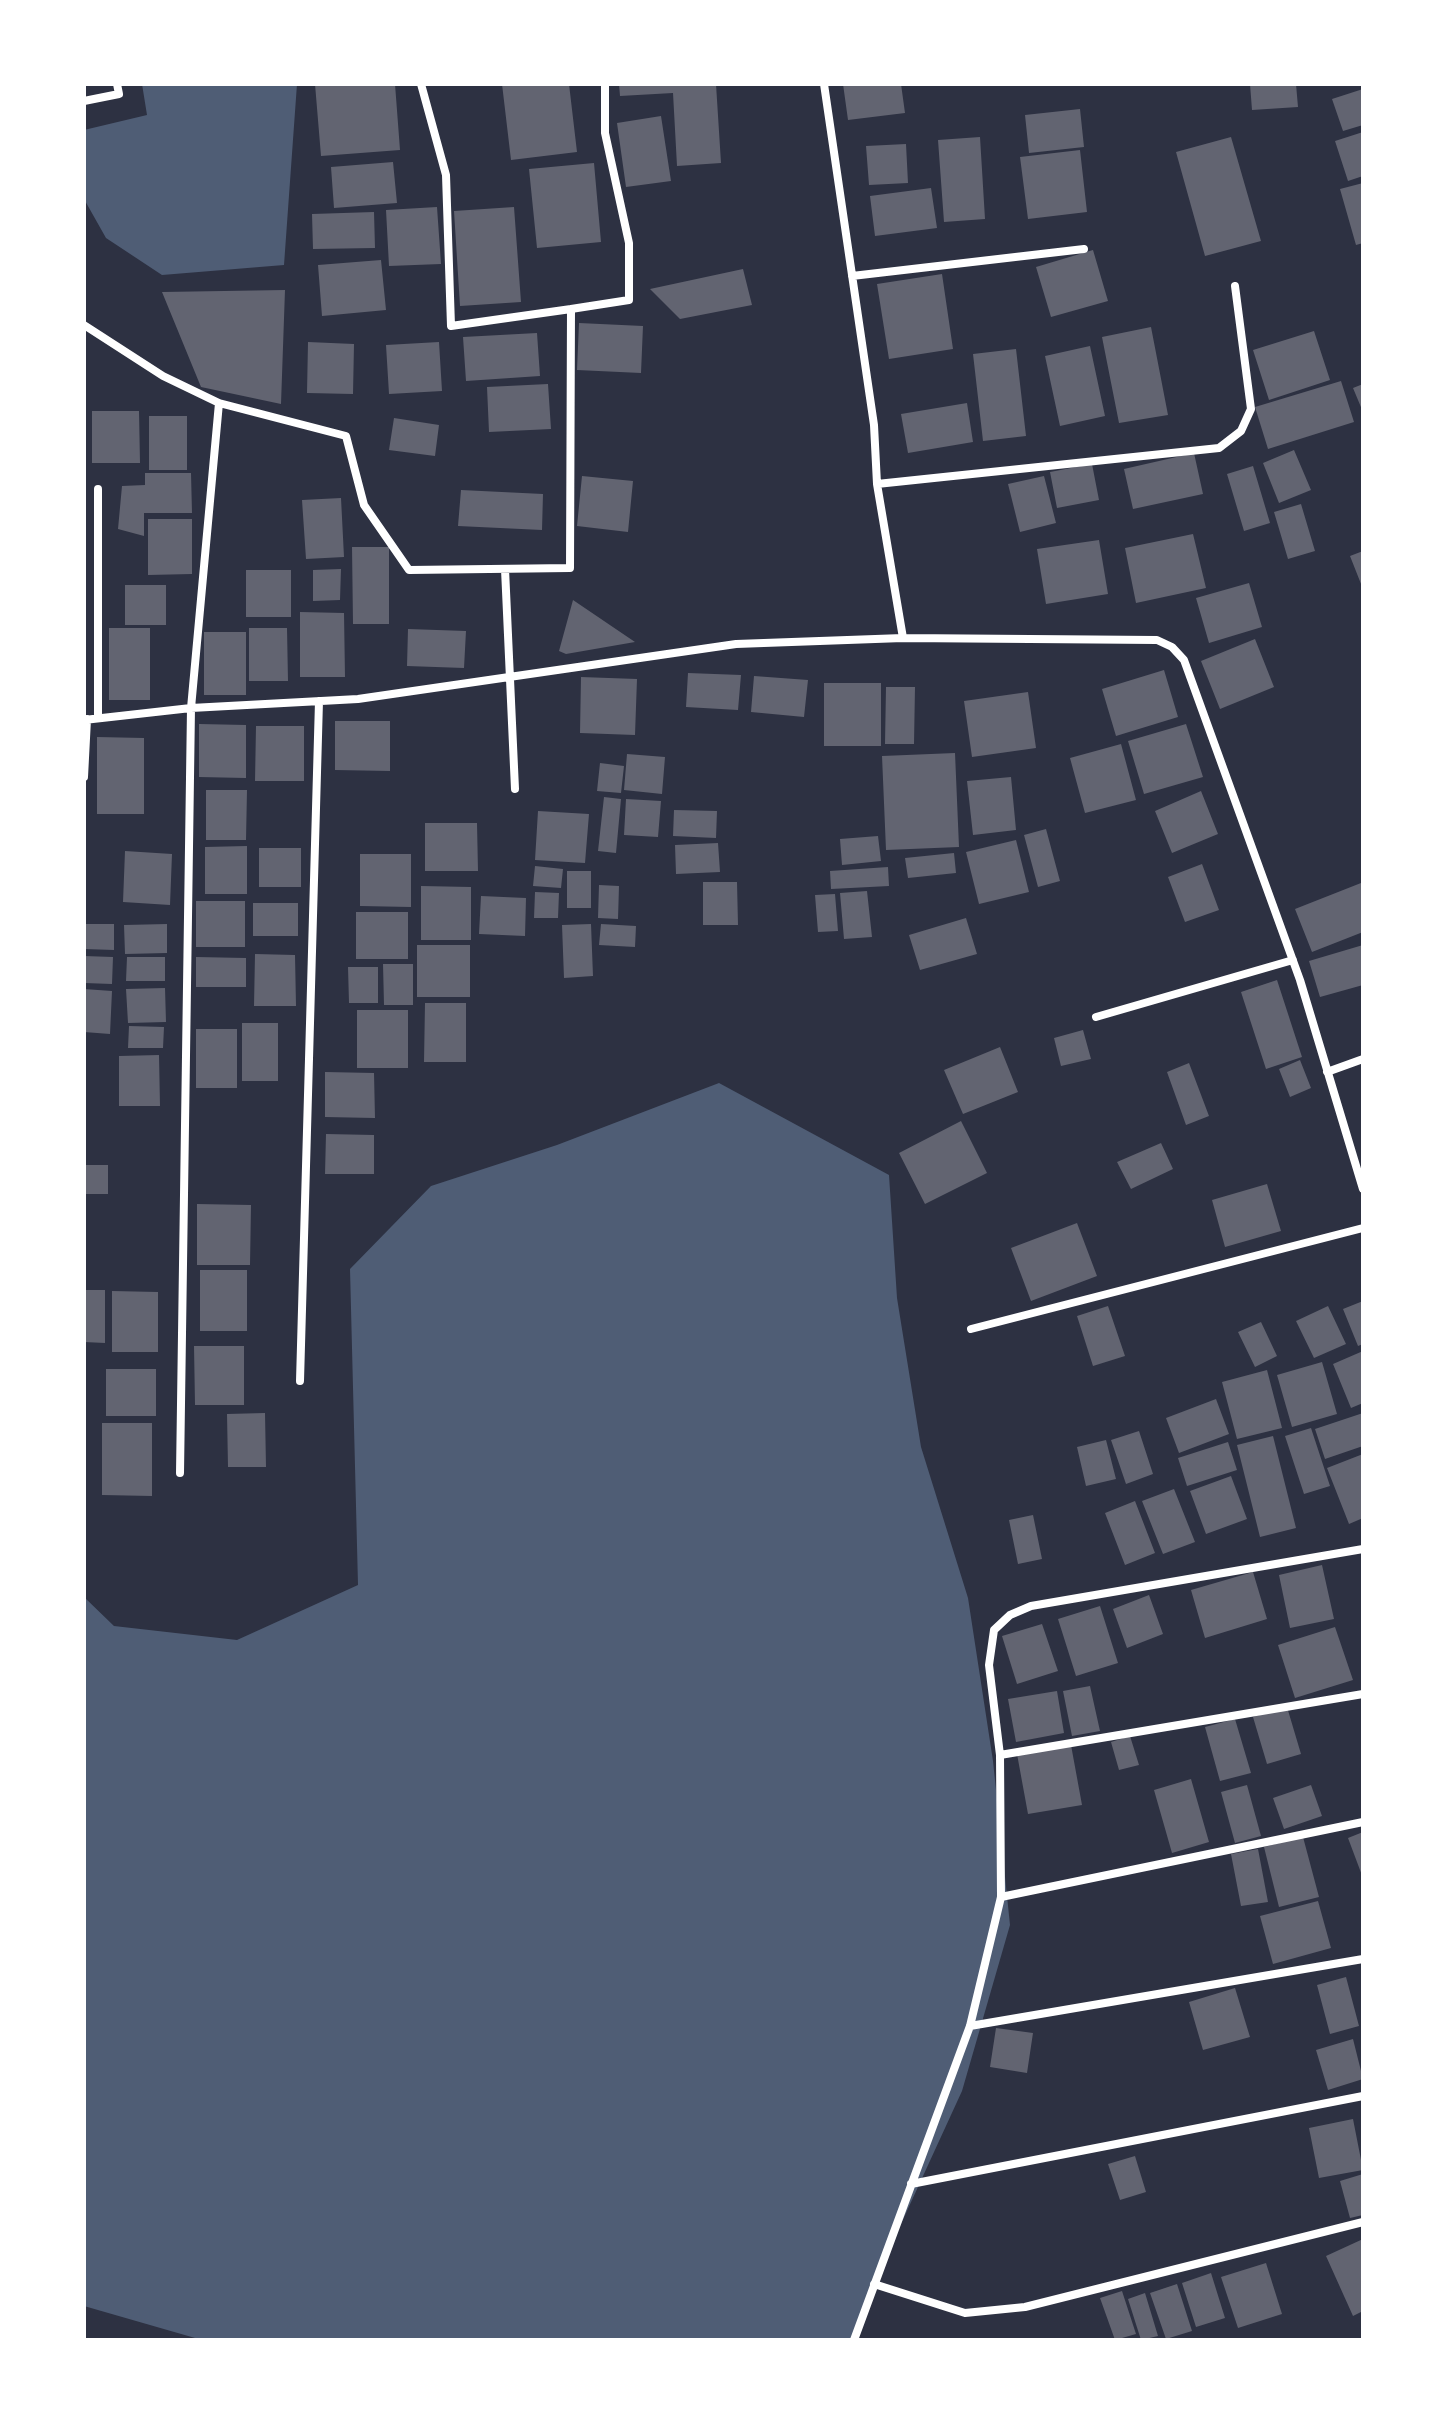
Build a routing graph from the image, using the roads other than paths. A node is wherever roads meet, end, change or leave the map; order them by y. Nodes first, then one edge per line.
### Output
1 (117, 84) edge
2 (421, 84) edge
3 (605, 84) edge
4 (824, 84) edge
5 (84, 101) edge
6 (1084, 249) dead end
7 (852, 276) junction
8 (1235, 286) dead end
9 (571, 309) junction
10 (84, 325) edge
11 (219, 403) junction
12 (877, 484) junction
13 (98, 489) dead end
14 (505, 569) junction
15 (903, 638) junction
16 (508, 676) junction
17 (319, 701) junction
18 (191, 708) junction
19 (98, 718) junction
20 (86, 720) edge
21 (84, 777) edge
22 (515, 789) dead end
23 (1293, 960) junction
24 (1096, 1017) dead end
25 (1363, 1059) edge
26 (1327, 1072) junction
27 (1363, 1189) edge
28 (1363, 1228) edge
29 (971, 1329) dead end
30 (300, 1381) dead end
31 (180, 1473) dead end
32 (1363, 1549) edge
33 (1363, 1694) edge
34 (1000, 1755) junction
35 (1363, 1822) edge
36 (1001, 1897) junction
37 (1363, 1959) edge
38 (970, 2026) junction
39 (1363, 2096) edge
40 (911, 2184) junction
41 (1363, 2222) edge
42 (874, 2284) junction
43 (854, 2340) edge

1 - 5 street
2 - 9 street
3 - 9 street
4 - 7 street
6 - 7 street
7 - 12 street
8 - 12 street
9 - 14 street
10 - 11 street
11 - 14 street
11 - 18 street
12 - 15 street
13 - 19 street
14 - 16 street
15 - 16 street
15 - 23 street
16 - 17 street
16 - 22 street
17 - 18 street
17 - 30 street
18 - 19 street
18 - 31 street
19 - 20 street
20 - 21 street
23 - 24 street
23 - 26 street
25 - 26 street
26 - 27 street
28 - 29 street
32 - 34 street
33 - 34 street
34 - 36 street
35 - 36 street
36 - 38 street
37 - 38 street
38 - 40 street
39 - 40 street
40 - 42 street
41 - 42 street
42 - 43 street

